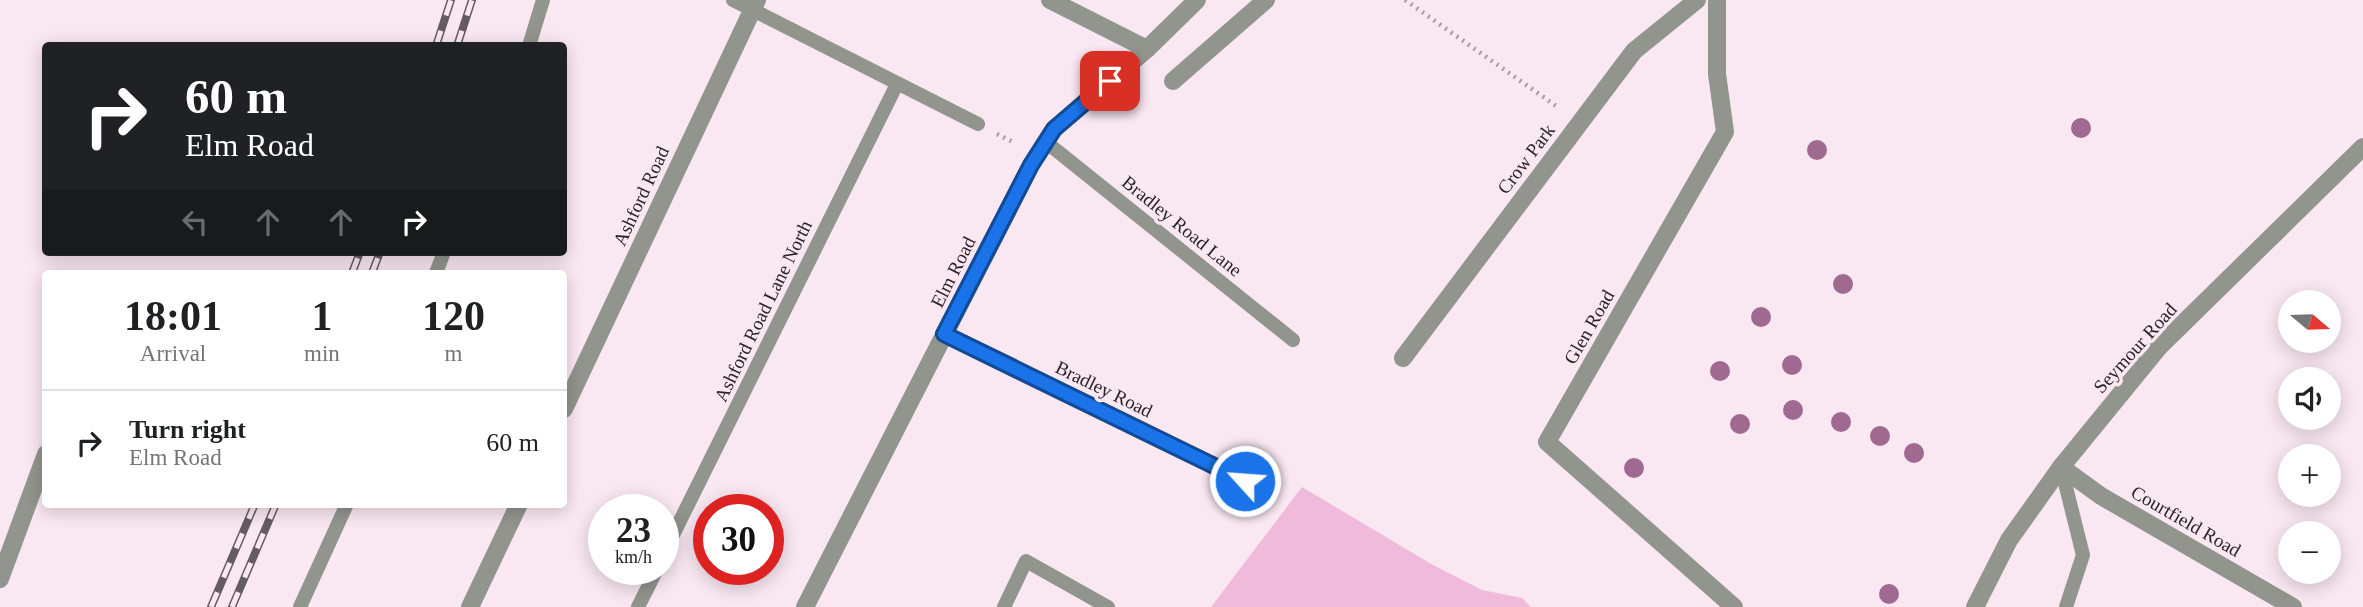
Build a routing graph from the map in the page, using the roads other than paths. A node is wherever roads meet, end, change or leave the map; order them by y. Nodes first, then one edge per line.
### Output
1 (543, 0) edge
2 (733, 0) edge
3 (1050, 0) edge
4 (1197, 0) edge
5 (1266, 0) edge
6 (1697, 0) edge
7 (1717, 0) edge
8 (755, 5) edge
9 (531, 42) edge
10 (1147, 49) junction
11 (1173, 81) dead end
12 (897, 84) junction
13 (978, 124) road end
14 (2363, 147) edge
15 (1042, 148) junction
16 (944, 334) junction
17 (1293, 340) dead end
18 (1403, 358) dead end
19 (567, 403) edge
20 (42, 465) edge
21 (2061, 467) junction
22 (1245, 481) dead end
23 (345, 508) edge
24 (517, 508) edge
25 (679, 523) edge
26 (0, 579) edge
27 (649, 585) edge
28 (2286, 605) edge
29 (300, 607) edge
30 (470, 607) edge
31 (638, 607) edge
32 (804, 607) edge
33 (1004, 607) edge
34 (1108, 607) edge
35 (1734, 607) edge
36 (1975, 607) edge
37 (2066, 607) edge

1 - 9 lane
2 - 8 lane
3 - 10 street
4 - 10 street, Elm Road
5 - 11 street
6 - 18 street, Crow Park
7 - 35 street, Glen Road
8 - 12 lane
8 - 19 street, Ashford Road
10 - 15 street, Elm Road
12 - 13 lane
12 - 25 lane, Ashford Road Lane North
14 - 21 street, Seymour Road
15 - 16 street, Elm Road
15 - 17 lane, Bradley Road Lane
16 - 22 street, Bradley Road
16 - 32 street, Elm Road
20 - 26 street
21 - 28 street, Courtfield Road
21 - 36 street, Seymour Road
21 - 37 lane
23 - 29 lane
24 - 30 street
27 - 31 lane
33 - 34 lane

